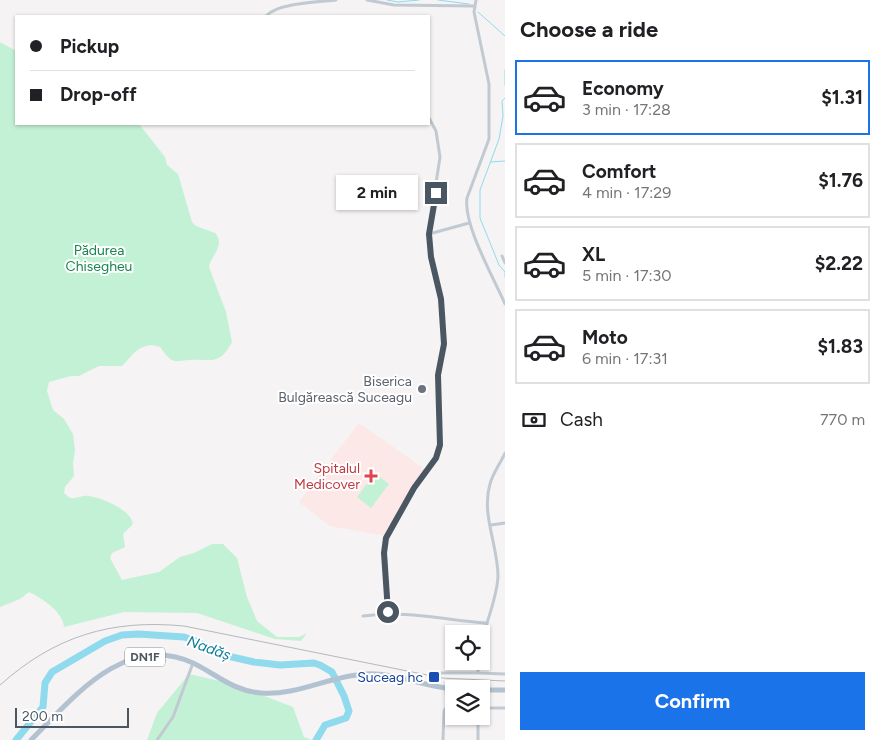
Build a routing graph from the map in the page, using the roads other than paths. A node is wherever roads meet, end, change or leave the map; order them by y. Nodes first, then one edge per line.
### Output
1 (336, 0) edge
2 (367, 0) edge
3 (476, 0) edge
4 (474, 6) junction
5 (267, 15) edge
6 (430, 120) edge
7 (469, 223) junction
8 (429, 234) junction
9 (502, 256) dead end
10 (505, 263) edge
11 (505, 304) edge
12 (505, 453) edge
13 (505, 523) edge
14 (491, 525) junction
15 (388, 612) junction
16 (363, 616) dead end
17 (486, 623) joint
18 (193, 663) junction
19 (441, 673) dead end
20 (478, 673) joint
21 (505, 674) edge
22 (445, 689) edge
23 (490, 690) edge
24 (505, 690) edge
25 (490, 708) edge
26 (505, 708) edge
27 (445, 710) edge
28 (478, 725) edge
29 (31, 740) edge
30 (157, 740) edge
31 (444, 740) edge
32 (478, 740) edge

1 - 5 street
2 - 4 street
3 - 4 street
4 - 7 street
6 - 8 street
7 - 8 street
7 - 11 street
8 - 15 street
9 - 10 street
12 - 14 street
13 - 14 street
14 - 17 street
15 - 16 street
15 - 17 street
18 - 22 main road, DN1F
18 - 29 main road, DN1F
18 - 30 street
19 - 20 street
20 - 21 street
23 - 24 main road
25 - 26 street
27 - 31 street
28 - 32 street

